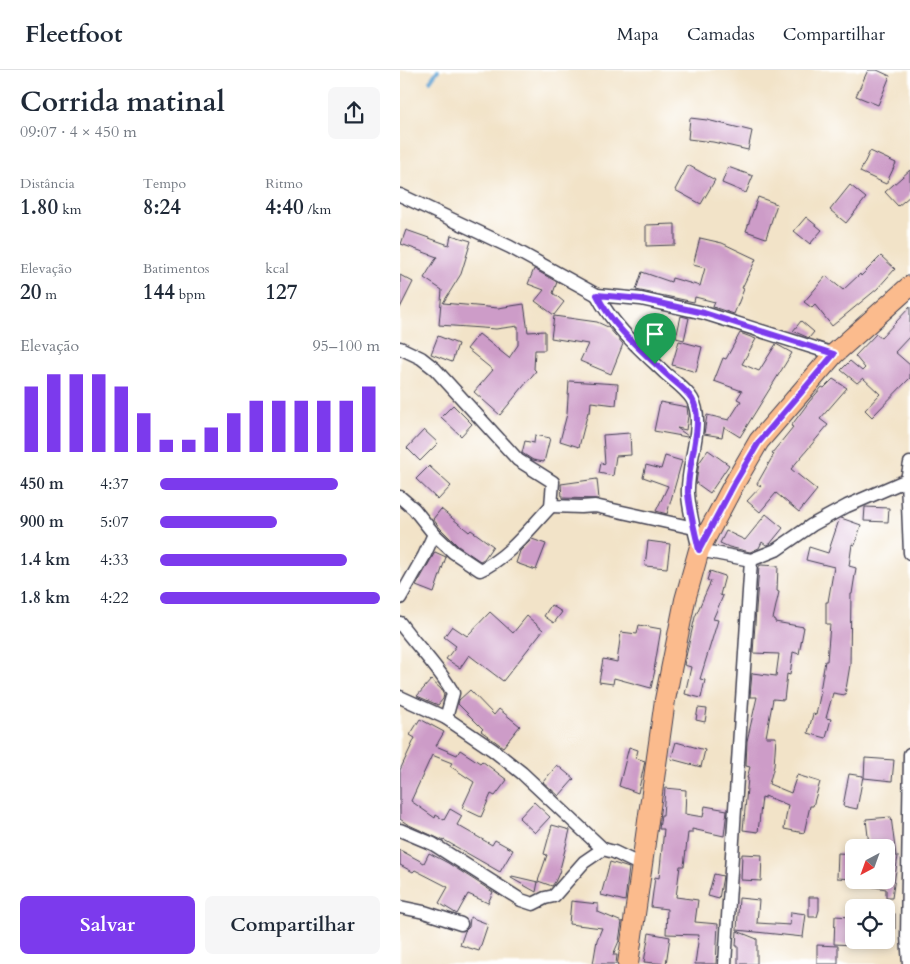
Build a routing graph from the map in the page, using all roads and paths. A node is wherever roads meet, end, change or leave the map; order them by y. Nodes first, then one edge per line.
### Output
1 (400, 195) edge
2 (910, 286) edge
3 (597, 295) junction
4 (400, 348) edge
5 (834, 354) junction
6 (910, 463) edge
7 (906, 480) junction
8 (400, 497) edge
9 (551, 506) junction
10 (694, 528) junction
11 (434, 534) junction
12 (699, 550) junction
13 (910, 553) edge
14 (750, 560) junction
15 (400, 598) edge
16 (400, 623) edge
17 (400, 697) edge
18 (446, 718) junction
19 (910, 754) edge
20 (400, 830) edge
21 (603, 849) junction
22 (643, 866) junction
23 (400, 907) edge
24 (461, 924) dead end
25 (628, 964) edge
26 (725, 964) edge
27 (909, 964) edge

1 - 3 street
2 - 5 main road
3 - 5 street
3 - 10 street
4 - 9 street
5 - 12 main road
6 - 7 street
7 - 13 street
7 - 14 street
8 - 11 street
9 - 10 street
9 - 11 street
10 - 12 street
11 - 15 street
12 - 14 street
12 - 22 main road
14 - 26 street
16 - 18 street
17 - 18 street
18 - 21 street
19 - 27 street
20 - 21 street
21 - 22 street
22 - 25 main road
23 - 24 street

